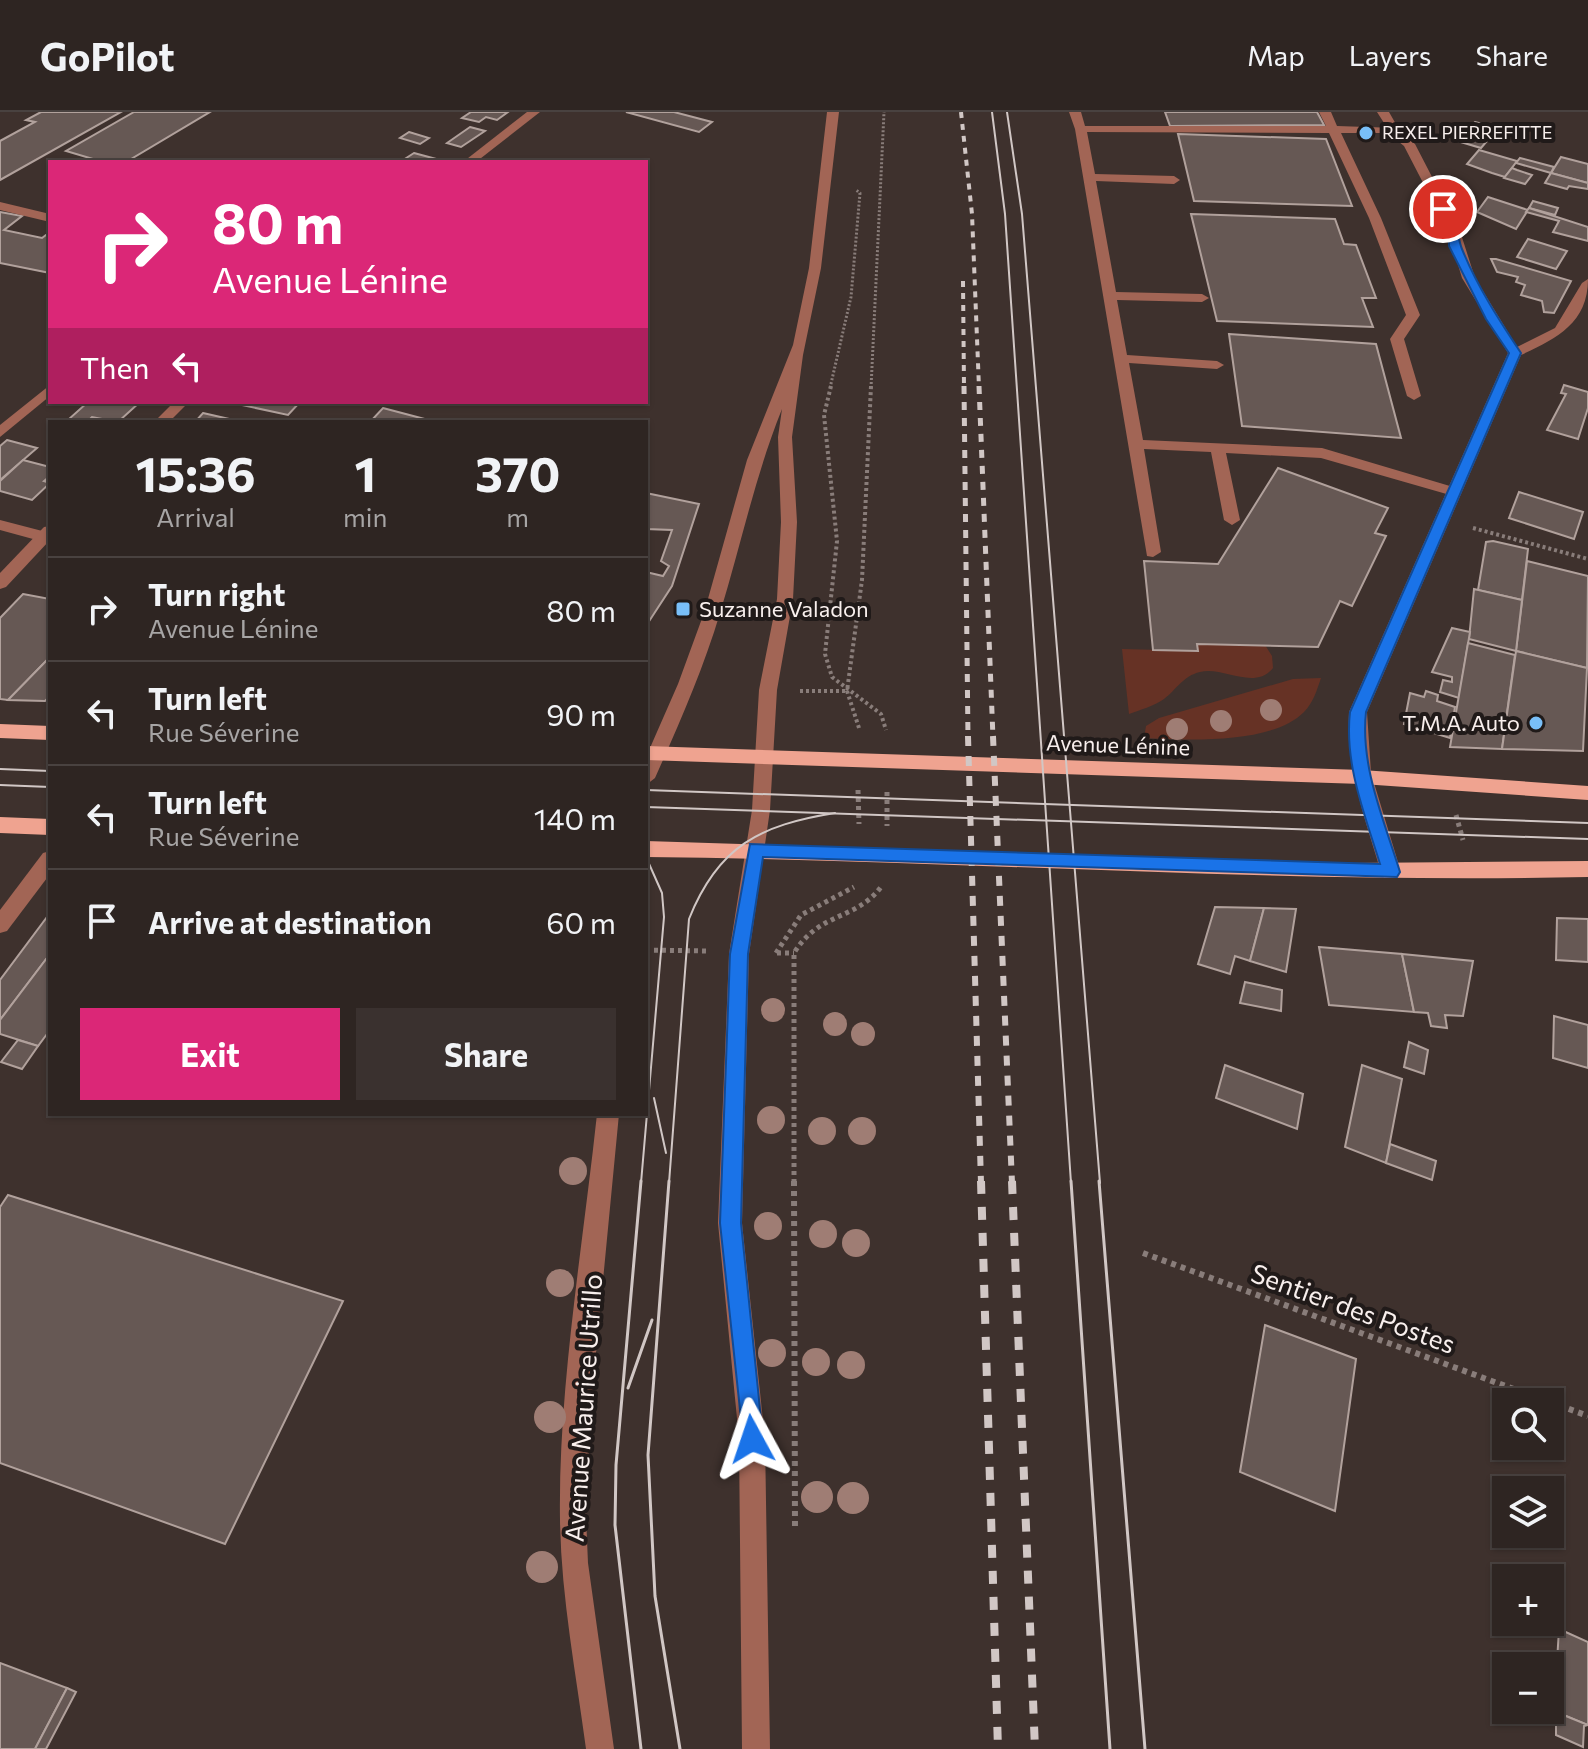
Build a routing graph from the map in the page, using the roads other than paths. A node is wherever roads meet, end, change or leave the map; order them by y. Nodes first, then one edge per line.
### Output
1 (534, 112) edge
2 (833, 112) edge
3 (1075, 112) edge
4 (1325, 112) edge
5 (1383, 112) edge
6 (1081, 129) junction
7 (1335, 130) junction
8 (1393, 130) junction
9 (472, 160) edge
10 (1090, 177) junction
11 (1174, 180) dead end
12 (0, 206) edge
13 (48, 218) edge
14 (1588, 283) edge
15 (1111, 296) junction
16 (1202, 298) dead end
17 (1515, 353) junction
18 (796, 355) junction
19 (1123, 359) junction
20 (1217, 365) dead end
21 (48, 391) edge
22 (1414, 396) dead end
23 (180, 404) edge
24 (163, 420) edge
25 (0, 433) edge
26 (1136, 444) junction
27 (1218, 448) junction
28 (1455, 492) junction
29 (1232, 520) dead end
30 (0, 525) edge
31 (47, 534) edge
32 (1153, 552) dead end
33 (0, 583) edge
34 (0, 731) edge
35 (48, 733) edge
36 (651, 753) edge
37 (765, 757) junction
38 (1362, 777) junction
39 (1588, 793) edge
40 (0, 825) edge
41 (48, 827) edge
42 (648, 849) edge
43 (756, 849) junction
44 (48, 862) edge
45 (1588, 869) edge
46 (1391, 872) junction
47 (0, 925) edge
48 (608, 1116) edge
49 (600, 1749) edge
50 (756, 1749) edge

1 - 9 street
2 - 18 street
3 - 6 street
4 - 7 street
5 - 8 street
6 - 7 street
6 - 10 street
7 - 8 street
7 - 22 street
8 - 17 street
10 - 11 street
10 - 15 street
12 - 13 street
14 - 17 street
15 - 16 street
15 - 19 street
17 - 28 street
18 - 36 street
18 - 37 street
19 - 20 street
19 - 26 street
21 - 25 street
23 - 24 street
26 - 27 street
26 - 32 street
27 - 28 street
27 - 29 street
28 - 38 street
30 - 31 street
31 - 33 street
34 - 35 main road
36 - 37 main road, Avenue Lénine
37 - 38 main road, Avenue Lénine
37 - 43 street
38 - 39 main road, Avenue Lénine
38 - 46 street
40 - 41 main road
42 - 43 main road
43 - 46 main road
43 - 50 street
44 - 47 street
45 - 46 main road
48 - 49 street, Avenue Maurice Utrillo

